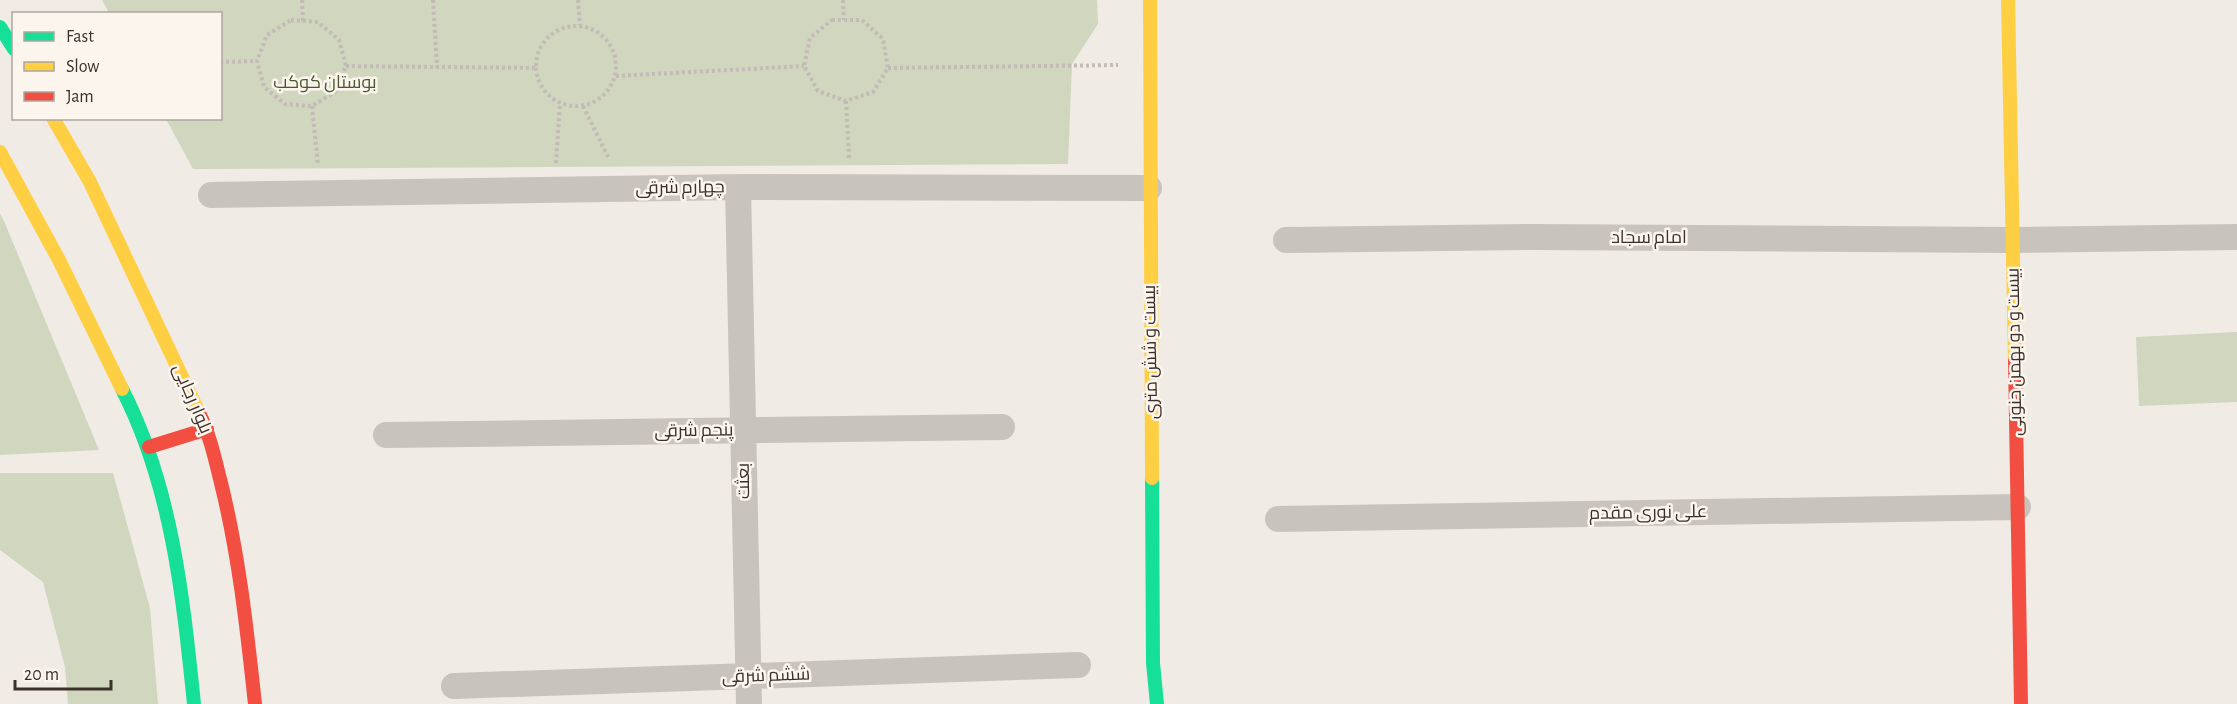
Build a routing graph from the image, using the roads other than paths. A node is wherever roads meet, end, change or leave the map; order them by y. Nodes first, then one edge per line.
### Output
1 (1150, 0) edge
2 (2008, 0) edge
3 (0, 27) edge
4 (12, 46) edge
5 (54, 120) edge
6 (0, 152) edge
7 (738, 187) junction
8 (1149, 188) junction
9 (211, 195) dead end
10 (2237, 237) edge
11 (1286, 240) dead end
12 (2013, 240) junction
13 (1002, 427) dead end
14 (207, 429) junction
15 (743, 430) junction
16 (386, 435) dead end
17 (149, 447) junction
18 (2018, 507) junction
19 (1278, 519) dead end
20 (1077, 665) dead end
21 (748, 676) junction
22 (454, 686) dead end
23 (194, 704) edge
24 (255, 704) edge
25 (749, 704) edge
26 (1157, 704) edge
27 (2021, 704) edge

1 - 8 street, بیست و شش متری
2 - 12 street, بیست و دو بهمن جنوبی
3 - 4 street
5 - 14 street, بلوار رجایی
6 - 17 street
7 - 8 street, چهارم شرقی
7 - 9 street, چهارم شرقی
7 - 15 street, بعثت
8 - 26 street, بیست و شش متری
10 - 12 street, امام سجاد
11 - 12 street, امام سجاد
12 - 18 street, بیست و دو بهمن جنوبی
13 - 15 street, پنجم شرقی
14 - 17 street
14 - 24 street, بلوار رجایی
15 - 16 street, پنجم شرقی
15 - 21 street, بعثت
17 - 23 street
18 - 19 street, علی نوری مقدم
18 - 27 street, بیست و دو بهمن جنوبی
20 - 21 street, ششم شرقی
21 - 22 street, ششم شرقی
21 - 25 street, بعثت

